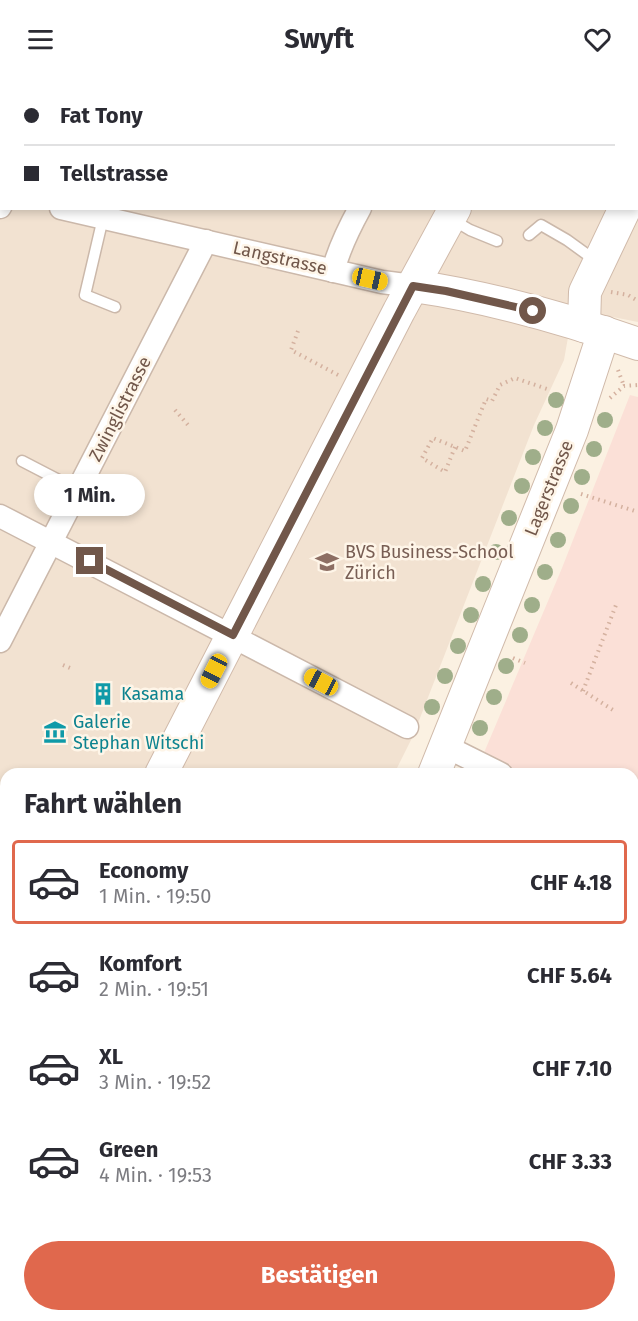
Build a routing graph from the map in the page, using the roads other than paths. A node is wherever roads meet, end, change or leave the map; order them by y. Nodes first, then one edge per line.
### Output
1 (74, 210) edge
2 (359, 210) edge
3 (624, 210) edge
4 (452, 213) edge
5 (115, 216) edge
6 (529, 234) dead end
7 (206, 241) junction
8 (497, 241) dead end
9 (599, 262) junction
10 (333, 271) junction
11 (413, 286) junction
12 (115, 307) dead end
13 (594, 329) junction
14 (638, 344) edge
15 (22, 461) dead end
16 (78, 490) junction
17 (0, 516) edge
18 (52, 542) junction
19 (233, 635) junction
20 (0, 641) edge
21 (407, 727) dead end
22 (446, 746) junction
23 (164, 768) edge
24 (437, 768) edge
25 (489, 768) edge

1 - 5 street, Langstrasse
2 - 10 street
3 - 9 street, Lagerstrasse
4 - 8 lane
4 - 11 street
5 - 7 street, Langstrasse
5 - 12 lane
6 - 9 lane
7 - 10 street, Langstrasse
7 - 16 street, Zwinglistrasse
9 - 13 street, Lagerstrasse
10 - 11 street, Langstrasse
11 - 13 street, Langstrasse
11 - 19 street
13 - 14 street, Langstrasse
13 - 22 street, Lagerstrasse
15 - 16 lane
16 - 18 street, Zwinglistrasse
17 - 18 street
18 - 19 street
18 - 20 street, Zwinglistrasse
19 - 21 street
19 - 23 street
22 - 24 street, Lagerstrasse
22 - 25 street

